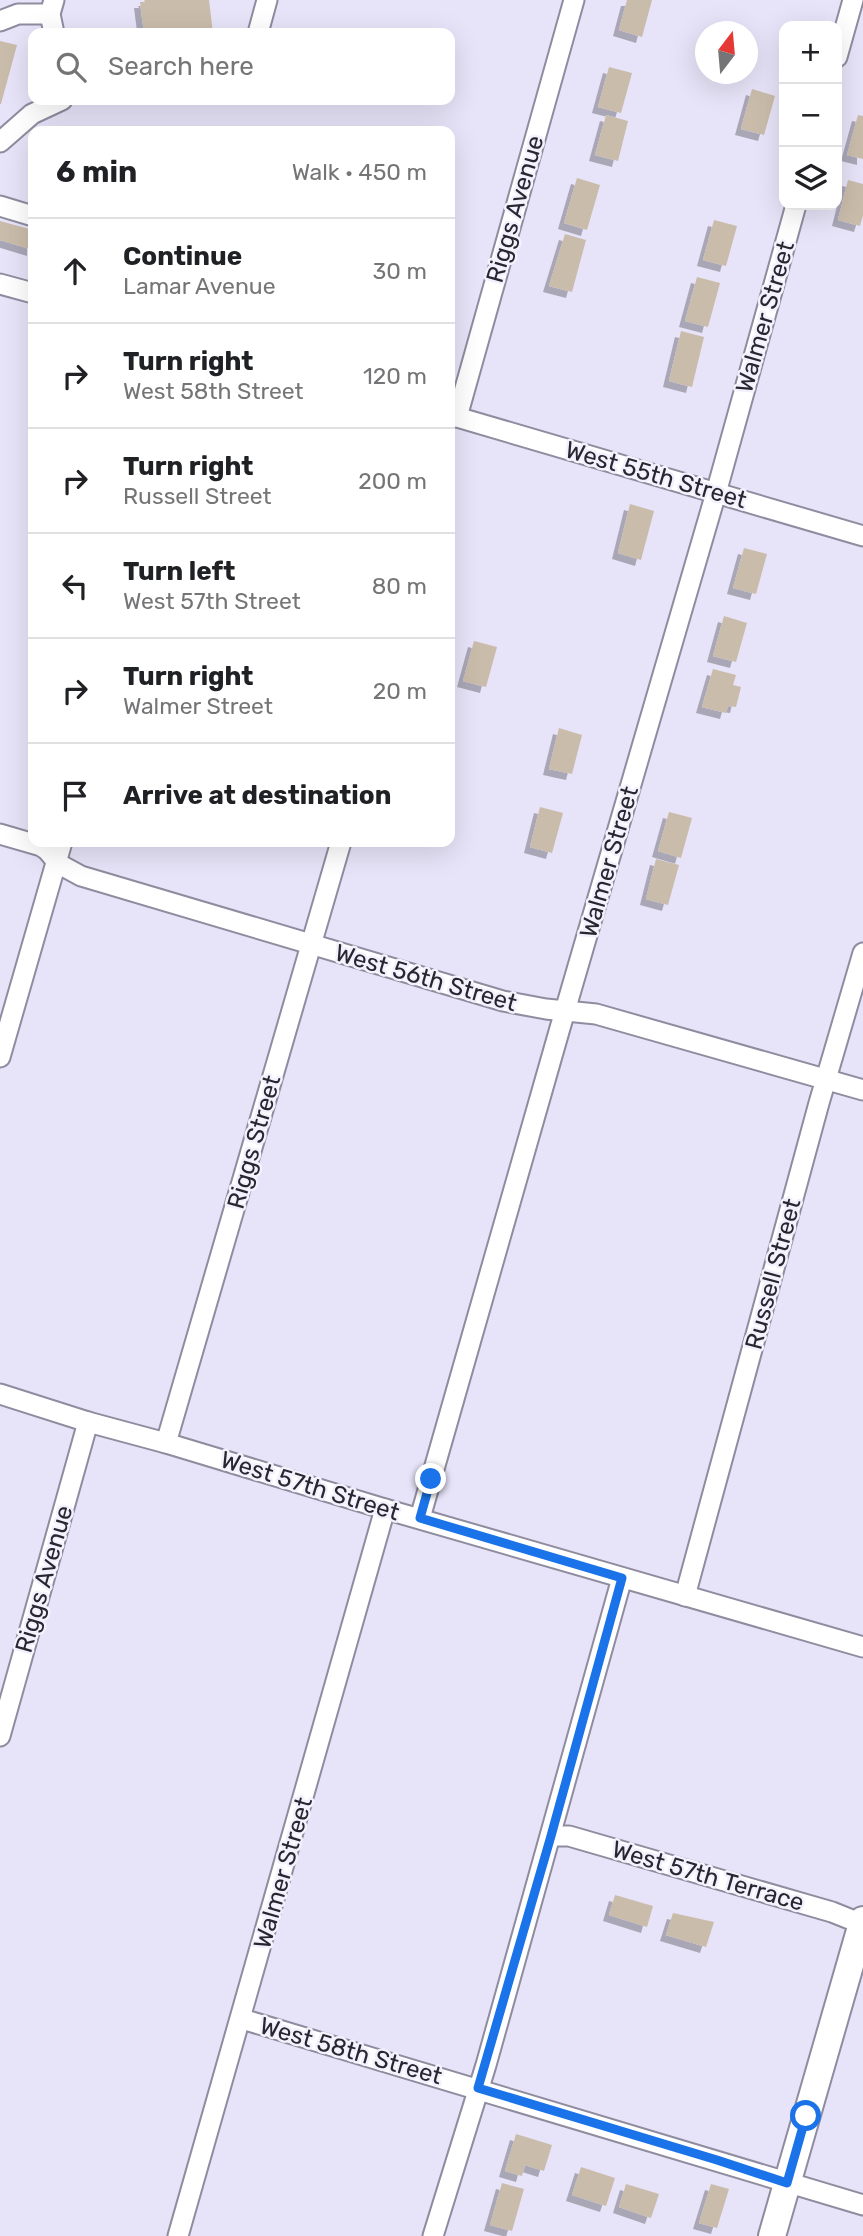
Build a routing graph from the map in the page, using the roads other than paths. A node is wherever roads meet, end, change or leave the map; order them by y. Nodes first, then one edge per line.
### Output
1 (267, 0) edge
2 (574, 0) edge
3 (853, 0) edge
4 (53, 16) edge
5 (0, 21) edge
6 (259, 28) edge
7 (842, 39) edge
8 (52, 105) edge
9 (0, 142) edge
10 (0, 206) edge
11 (795, 210) edge
12 (28, 214) edge
13 (0, 284) edge
14 (28, 292) edge
15 (455, 409) edge
16 (455, 417) edge
17 (716, 493) junction
18 (863, 536) edge
19 (0, 834) edge
20 (28, 842) edge
21 (340, 847) edge
22 (59, 851) edge
23 (312, 945) junction
24 (863, 953) edge
25 (565, 1012) junction
26 (0, 1057) edge
27 (827, 1080) junction
28 (863, 1090) edge
29 (0, 1394) edge
30 (89, 1422) junction
31 (166, 1443) junction
32 (385, 1509) junction
33 (420, 1518) junction
34 (622, 1578) junction
35 (685, 1596) junction
36 (863, 1647) edge
37 (0, 1736) edge
38 (551, 1836) junction
39 (862, 1922) edge
40 (242, 2019) junction
41 (478, 2088) junction
42 (787, 2183) junction
43 (863, 2205) edge
44 (178, 2236) edge
45 (433, 2236) edge
46 (772, 2236) edge

1 - 6 street
2 - 15 street, Riggs Avenue
3 - 7 street
4 - 5 street
8 - 9 street
10 - 12 street
11 - 17 street, Walmer Street
13 - 14 street
16 - 17 street, West 55th Street
17 - 18 street, West 55th Street
17 - 25 street, Walmer Street
19 - 20 street, West 56th Street
21 - 23 street, Riggs Street
22 - 23 street, West 56th Street
22 - 26 street
23 - 25 street, West 56th Street
23 - 31 street, Riggs Street
24 - 27 street, Russell Street
25 - 27 street, West 56th Street
25 - 33 street, Walmer Street
27 - 28 street, West 56th Street
27 - 35 street, Russell Street
29 - 30 street, West 57th Street
30 - 31 street, West 57th Street
30 - 37 street, Riggs Avenue
31 - 32 street, West 57th Street
32 - 33 street, West 57th Street
32 - 40 street, Walmer Street
33 - 34 street, West 57th Street
34 - 35 street, West 57th Street
34 - 38 street
35 - 36 street, West 57th Street
38 - 39 street, West 57th Terrace
38 - 41 street
39 - 42 street
40 - 41 street, West 58th Street
40 - 44 street, Walmer Street
41 - 42 street, West 58th Street
41 - 45 street
42 - 43 street, West 58th Street
42 - 46 street

